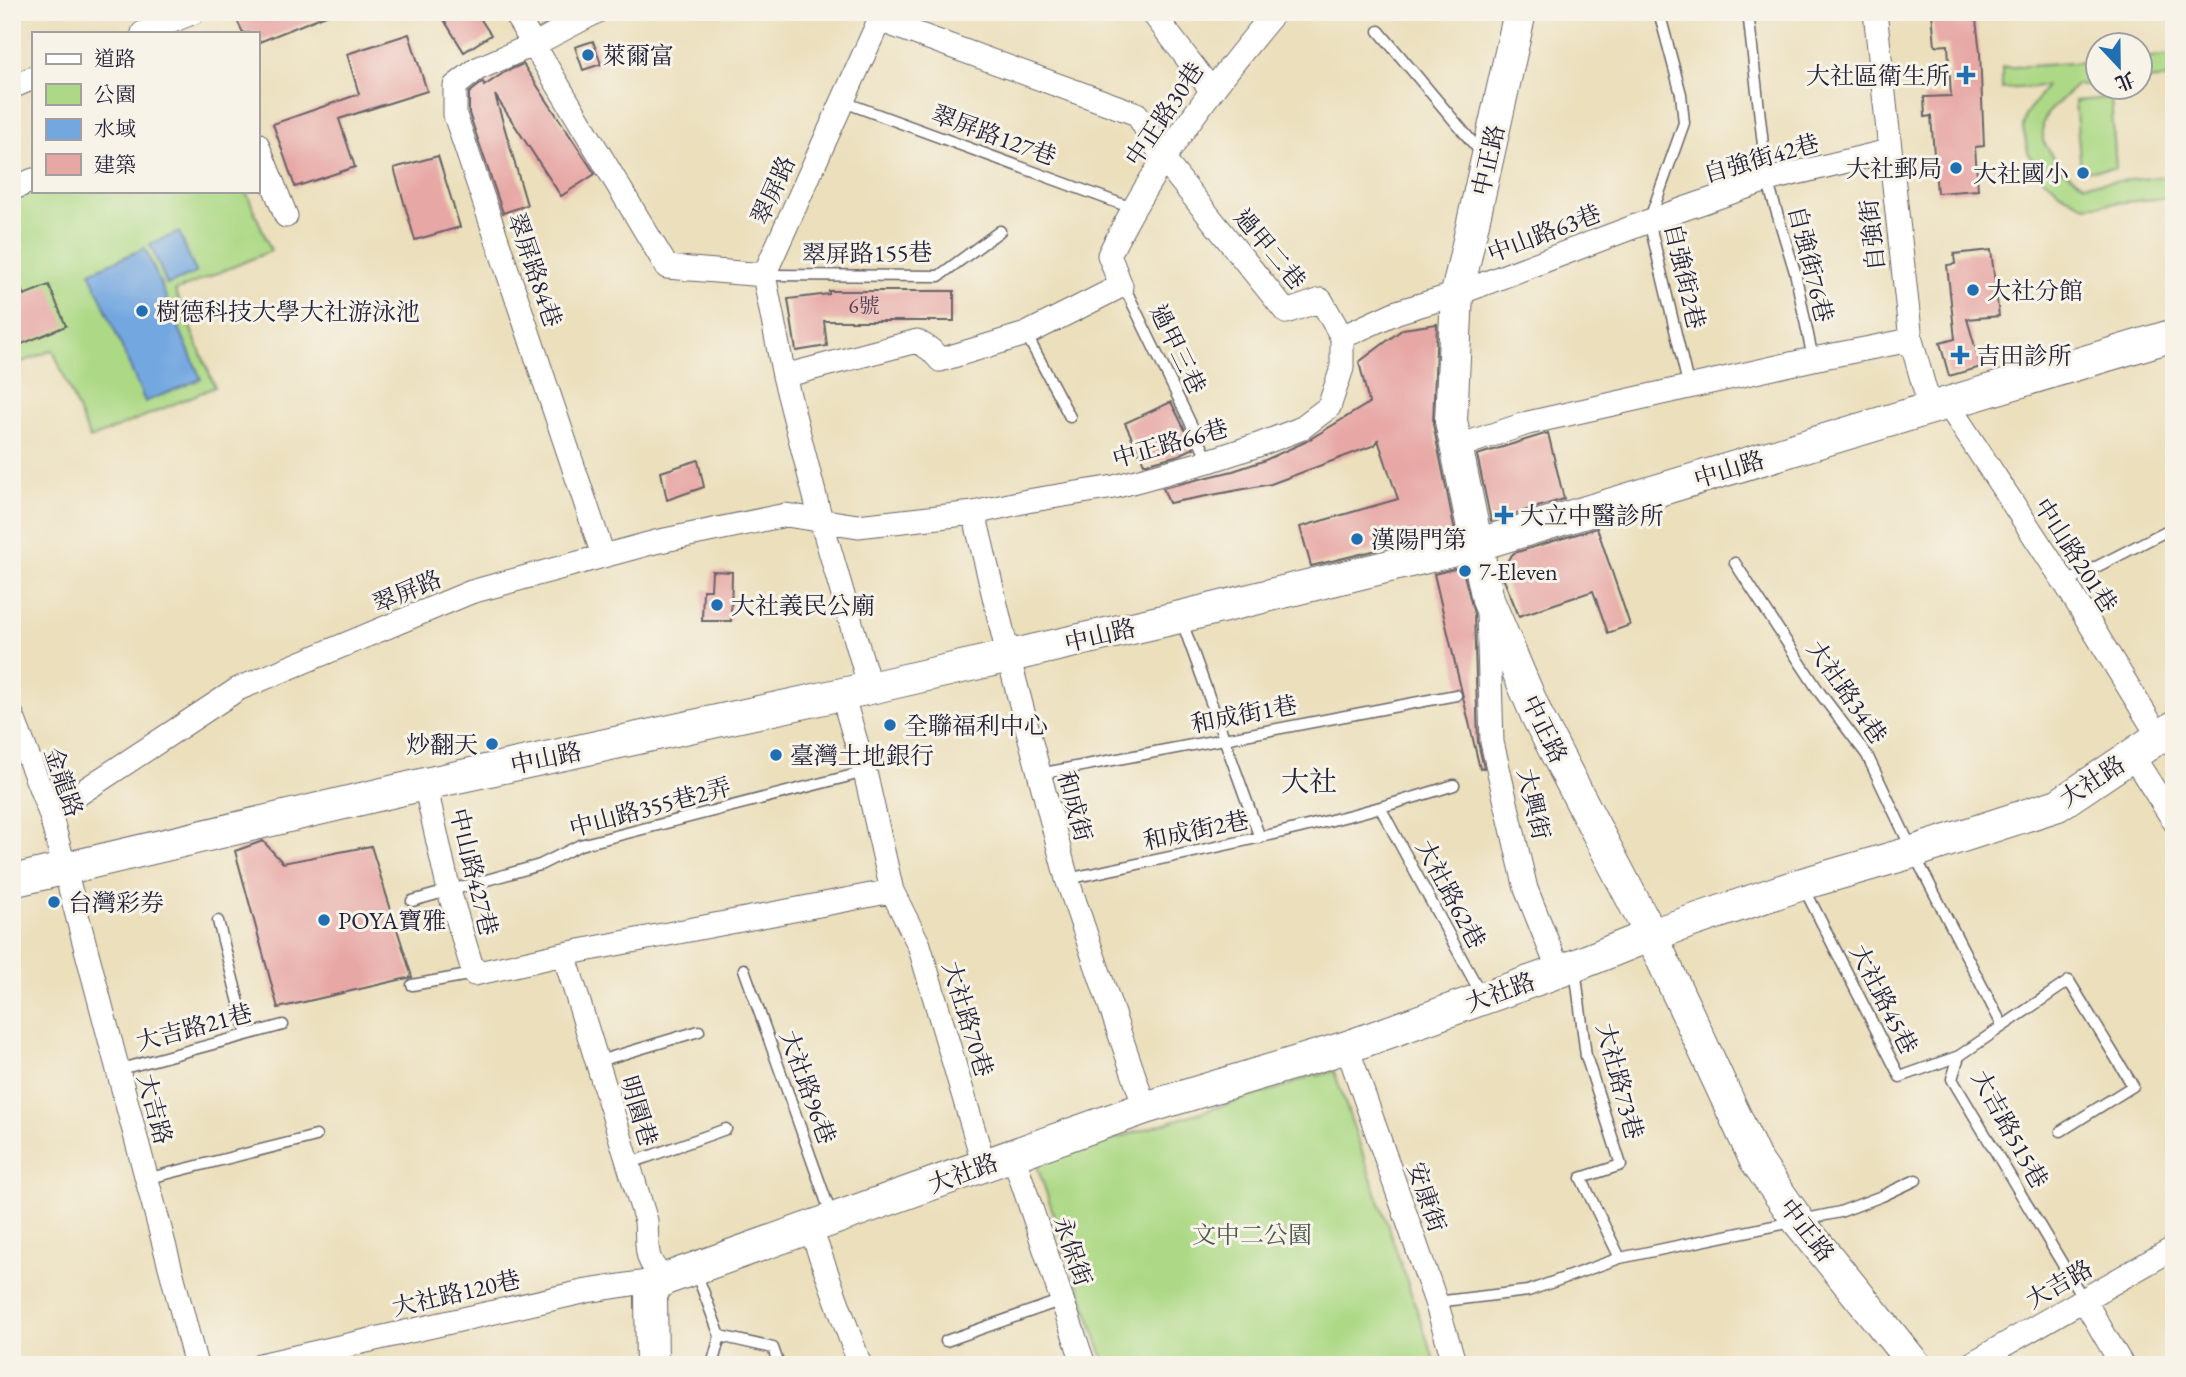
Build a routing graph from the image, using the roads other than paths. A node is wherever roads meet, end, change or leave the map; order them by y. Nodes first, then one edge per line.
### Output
1 (514, 12) edge
2 (596, 12) edge
3 (1152, 12) edge
4 (1275, 12) edge
5 (1520, 12) edge
6 (1659, 12) edge
7 (1748, 12) edge
8 (1875, 12) edge
9 (184, 14) edge
10 (881, 16) edge
11 (1380, 31) dead end
12 (145, 32) edge
13 (535, 44) junction
14 (32, 78) edge
15 (12, 87) edge
16 (1212, 91) junction
17 (841, 101) junction
18 (259, 149) edge
19 (1889, 152) junction
20 (1164, 160) junction
21 (1488, 160) junction
22 (1767, 180) junction
23 (1132, 208) junction
24 (286, 216) dead end
25 (1648, 221) junction
26 (1000, 231) dead end
27 (1109, 255) junction
28 (764, 275) junction
29 (1457, 294) junction
30 (1026, 334) junction
31 (2174, 335) edge
32 (1342, 337) junction
33 (1911, 340) junction
34 (1813, 359) junction
35 (784, 376) junction
36 (1689, 388) junction
37 (1938, 405) junction
38 (1070, 417) dead end
39 (1456, 447) junction
40 (1209, 461) junction
41 (974, 513) junction
42 (821, 520) junction
43 (2174, 527) edge
44 (1476, 545) junction
45 (603, 555) junction
46 (1735, 563) dead end
47 (2065, 583) junction
48 (1488, 600) junction
49 (1180, 617) junction
50 (1008, 655) junction
51 (856, 691) junction
52 (1456, 695) dead end
53 (12, 715) edge
54 (2166, 732) edge
55 (1224, 740) junction
56 (2132, 755) junction
57 (865, 772) junction
58 (1039, 774) junction
59 (425, 784) junction
60 (1454, 785) dead end
61 (1381, 809) junction
62 (50, 813) junction
63 (2174, 821) edge
64 (1260, 838) junction
65 (1913, 852) junction
66 (63, 868) junction
67 (1067, 879) junction
68 (12, 881) edge
69 (1802, 884) junction
70 (449, 891) junction
71 (892, 891) junction
72 (412, 901) dead end
73 (218, 921) dead end
74 (1651, 935) junction
75 (564, 954) junction
76 (1567, 968) junction
77 (744, 969) dead end
78 (474, 974) junction
79 (412, 985) dead end
80 (1483, 998) junction
81 (283, 1025) dead end
82 (2002, 1026) junction
83 (699, 1031) dead end
84 (247, 1034) junction
85 (1347, 1047) junction
86 (1959, 1056) junction
87 (596, 1062) junction
88 (117, 1070) junction
89 (1145, 1108) junction
90 (726, 1129) dead end
91 (2061, 1131) dead end
92 (316, 1136) dead end
93 (999, 1160) junction
94 (628, 1164) junction
95 (146, 1179) junction
96 (1916, 1180) dead end
97 (1799, 1222) junction
98 (822, 1223) junction
99 (2174, 1248) edge
100 (1620, 1258) junction
101 (695, 1268) junction
102 (665, 1279) junction
103 (1062, 1300) junction
104 (2084, 1300) junction
105 (1436, 1302) junction
106 (719, 1336) junction
107 (946, 1341) dead end
108 (196, 1365) edge
109 (260, 1365) edge
110 (652, 1365) edge
111 (712, 1365) edge
112 (779, 1365) edge
113 (860, 1365) edge
114 (1084, 1365) edge
115 (1455, 1365) edge
116 (1914, 1365) edge
117 (1969, 1365) edge
118 (2122, 1365) edge

1 - 13 street
2 - 13 street
3 - 16 street
4 - 16 street, 中正路30巷
5 - 21 main road, 中正路
6 - 25 lane, 自強街2巷
7 - 22 lane, 自強街76巷
8 - 19 street, 自強街
9 - 12 street
10 - 17 street, 翠屏路
10 - 20 street
11 - 21 lane
13 - 28 street
13 - 45 street, 翠屏路84巷
14 - 15 street
16 - 20 street, 中正路30巷
17 - 23 lane, 翠屏路127巷
17 - 28 street, 翠屏路
18 - 24 street
19 - 22 street, 自強街42巷
19 - 33 street, 自強街
20 - 23 street, 中正路30巷
20 - 32 street, 過甲二巷
21 - 29 main road, 中正路
22 - 25 street, 自強街42巷
22 - 34 lane, 自強街76巷
23 - 27 street, 中正路30巷
25 - 29 street, 中山路63巷
25 - 36 lane, 自強街2巷
26 - 28 lane, 翠屏路155巷
27 - 30 street
27 - 40 lane, 過甲三巷
28 - 35 street
29 - 32 street
29 - 39 main road, 中正路
30 - 35 street
30 - 38 lane
31 - 37 main road, 中山路
32 - 40 street, 中正路66巷
33 - 34 street
33 - 37 street, 自強街
34 - 36 street
35 - 42 street
36 - 39 street
37 - 44 main road, 中山路
37 - 47 street, 中山路201巷
39 - 44 main road, 中正路
40 - 41 street, 中正路66巷
41 - 42 street, 中正路66巷
41 - 50 street, 和成街
42 - 45 street, 翠屏路
42 - 51 street
43 - 47 lane
44 - 48 main road, 中正路
44 - 49 main road, 中山路
45 - 62 street, 翠屏路
46 - 65 lane, 大社路34巷
47 - 54 street, 中山路201巷
48 - 74 main road, 中正路
48 - 76 street, 大興街
49 - 50 main road, 中山路
49 - 55 lane
50 - 51 main road, 中山路
50 - 58 street, 和成街
51 - 57 street, 大社路70巷
51 - 59 main road, 中山路
52 - 55 lane, 和成街1巷
53 - 62 street, 金龍路
54 - 56 main road, 大社路
55 - 58 lane, 和成街1巷
55 - 64 lane
56 - 63 street
56 - 65 main road, 大社路
57 - 70 lane, 中山路355巷2弄
57 - 71 street, 大社路70巷
58 - 67 street, 和成街
59 - 66 main road, 中山路
59 - 70 street, 中山路427巷
60 - 61 lane, 和成街2巷
61 - 64 lane, 和成街2巷
61 - 80 lane, 大社路62巷
62 - 66 street, 金龍路
64 - 67 lane, 和成街2巷
65 - 69 main road, 大社路
65 - 82 lane, 大社路34巷
66 - 68 main road, 中山路
66 - 88 street, 大吉路
67 - 89 street, 和成街
69 - 74 main road, 大社路
69 - 86 lane, 大社路45巷
70 - 72 lane, 中山路355巷2弄
70 - 78 street, 中山路427巷
71 - 75 street
71 - 93 street, 大社路70巷
73 - 84 lane
74 - 76 main road, 大社路
74 - 97 main road, 中正路
75 - 78 street
75 - 87 street, 明園巷
76 - 80 main road, 大社路
76 - 100 lane, 大社路73巷
77 - 98 lane, 大社路96巷
78 - 79 lane
80 - 85 main road, 大社路
81 - 84 lane, 大吉路21巷
82 - 86 lane, 大吉路515巷
82 - 91 lane, 大吉路515巷
83 - 87 lane
84 - 88 lane, 大吉路21巷
85 - 89 main road, 大社路
85 - 105 street, 安康街
86 - 104 lane, 大吉路515巷
87 - 94 street, 明園巷
88 - 95 street, 大吉路
89 - 93 main road, 大社路
90 - 94 lane
92 - 95 lane
93 - 98 main road, 大社路
93 - 103 street, 永保街
94 - 102 street, 明園巷
95 - 108 street, 大吉路
96 - 97 lane
97 - 100 lane
97 - 116 main road, 中正路
98 - 101 main road, 大社路
98 - 113 street
99 - 104 street, 大吉路
100 - 105 lane
101 - 102 main road, 大社路
101 - 106 lane
102 - 109 street, 大社路120巷
102 - 110 main road
103 - 107 lane
103 - 114 street, 永保街
104 - 117 street, 大吉路
104 - 118 street
105 - 115 street, 安康街
106 - 111 lane
106 - 112 lane

